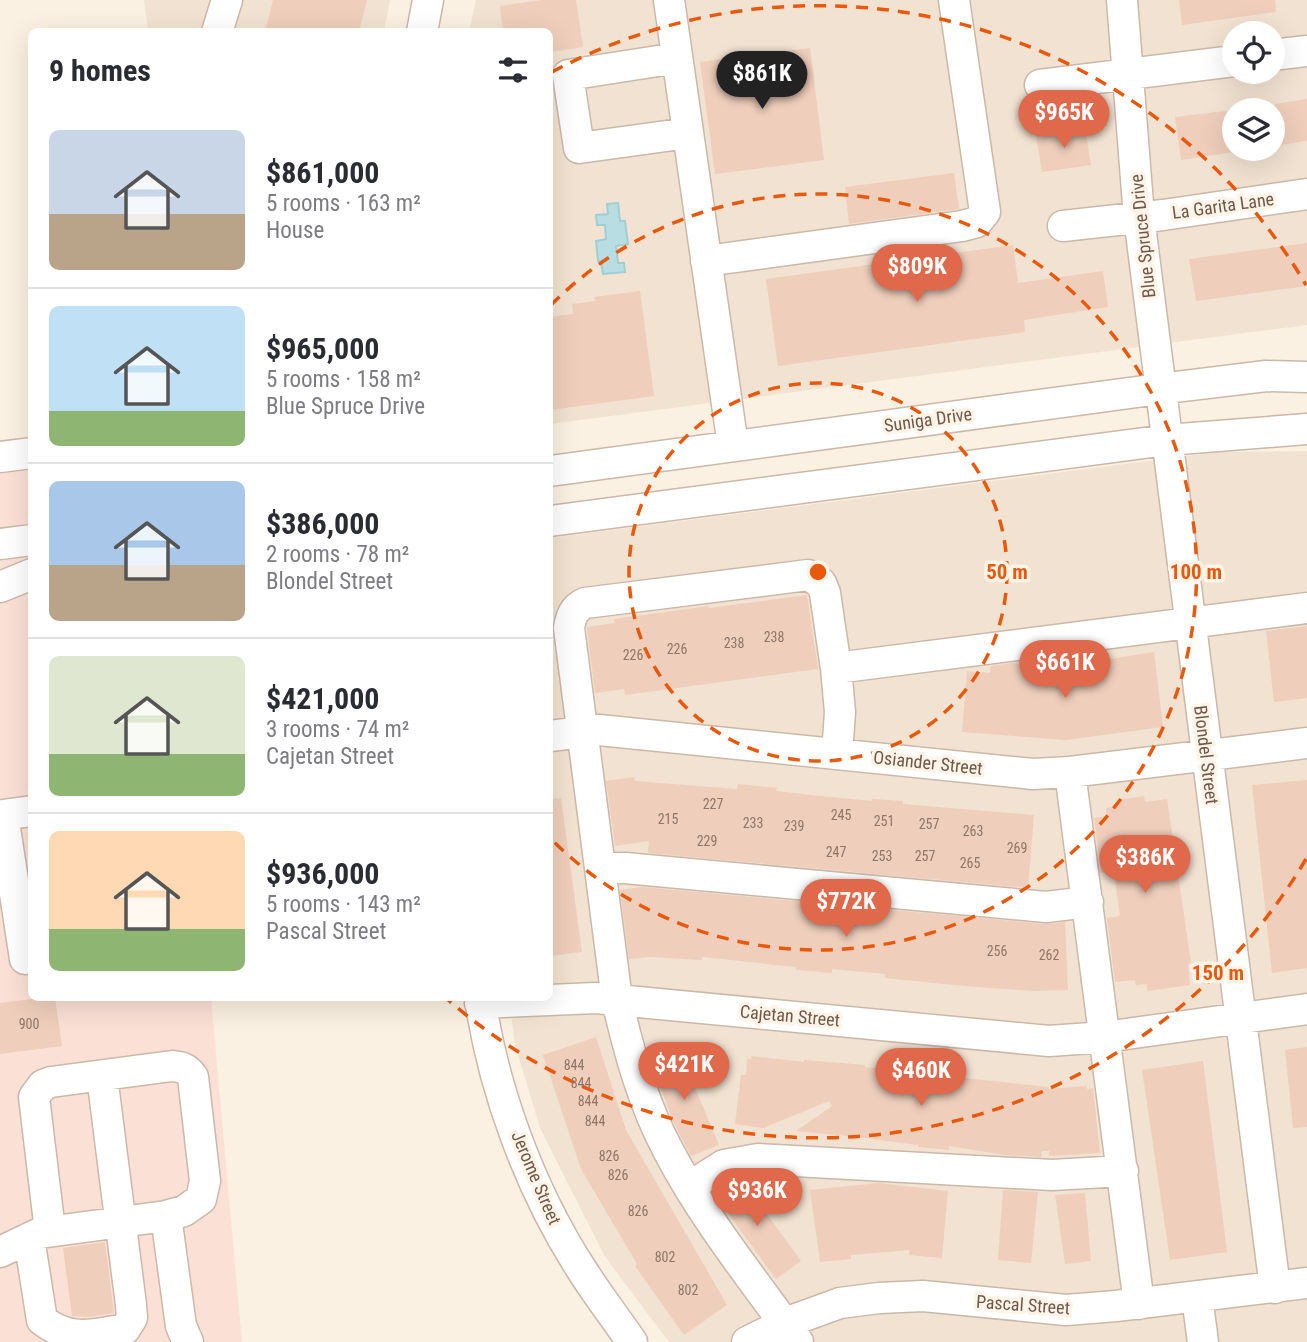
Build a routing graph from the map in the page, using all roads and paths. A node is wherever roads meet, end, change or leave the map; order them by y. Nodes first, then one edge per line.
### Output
1 (228, 0) edge
2 (429, 0) edge
3 (669, 0) edge
4 (954, 0) edge
5 (1122, 0) edge
6 (218, 28) edge
7 (423, 28) edge
8 (1307, 51) edge
9 (1285, 54) edge
10 (677, 58) junction
11 (1222, 63) edge
12 (1128, 75) junction
13 (1040, 85) dead end
14 (688, 133) junction
15 (1307, 194) edge
16 (1139, 217) junction
17 (1063, 226) dead end
18 (706, 261) junction
19 (1307, 377) edge
20 (1160, 389) junction
21 (1307, 429) edge
22 (1167, 440) junction
23 (733, 446) junction
24 (28, 454) edge
25 (0, 457) edge
26 (553, 471) edge
27 (553, 521) edge
28 (28, 540) edge
29 (0, 544) edge
30 (28, 576) edge
31 (0, 587) edge
32 (28, 590) edge
33 (0, 594) edge
34 (1307, 608) edge
35 (1189, 622) junction
36 (836, 668) junction
37 (582, 731) junction
38 (553, 736) edge
39 (1307, 743) edge
40 (837, 754) junction
41 (1206, 755) junction
42 (1070, 772) junction
43 (28, 812) edge
44 (600, 868) junction
45 (1088, 902) junction
46 (19, 961) edge
47 (553, 999) edge
48 (617, 1000) junction
49 (480, 1001) edge
50 (1307, 1009) edge
51 (1240, 1018) junction
52 (1105, 1037) junction
53 (102, 1076) junction
54 (1123, 1171) junction
55 (689, 1187) junction
56 (166, 1216) junction
57 (119, 1222) junction
58 (39, 1235) junction
59 (0, 1252) edge
60 (1307, 1283) edge
61 (1275, 1288) junction
62 (1197, 1297) junction
63 (1139, 1304) junction
64 (792, 1333) edge
65 (188, 1342) edge
66 (632, 1342) edge
67 (747, 1342) edge
68 (1203, 1342) edge

1 - 6 street
2 - 7 street
3 - 10 street
4 - 18 street
5 - 12 street, Blue Spruce Drive
8 - 9 street
10 - 14 street
10 - 14 street
11 - 12 street
12 - 13 street
12 - 16 street, Blue Spruce Drive
14 - 18 street
15 - 16 street, La Garita Lane
16 - 17 street, La Garita Lane
16 - 20 street, Blue Spruce Drive
18 - 23 street
19 - 20 street, Suniga Drive
20 - 22 street, Blondel Street
20 - 23 street, Suniga Drive
21 - 22 street
22 - 27 street
22 - 35 street, Blondel Street
23 - 26 street, Suniga Drive
24 - 25 street
28 - 29 street
30 - 31 street
32 - 33 street
34 - 35 street
35 - 36 street
35 - 41 street, Blondel Street
36 - 37 street
36 - 40 street
37 - 38 street, Osiander Street
37 - 40 street, Osiander Street
37 - 44 street
39 - 41 street, Osiander Street
40 - 42 street, Osiander Street
41 - 42 street, Osiander Street
41 - 51 street, Blondel Street
42 - 45 street
43 - 46 street
44 - 45 street
44 - 48 street
45 - 52 street
47 - 48 street, Cajetan Street
48 - 52 street, Cajetan Street
48 - 55 street
49 - 66 street, Jerome Street
50 - 51 street, Cajetan Street
51 - 52 street, Cajetan Street
51 - 61 street, Blondel Street
52 - 54 street
53 - 56 street
53 - 57 street
53 - 58 street
54 - 55 street
54 - 63 street
55 - 64 street
56 - 57 street
56 - 65 street
57 - 58 street
57 - 58 street
58 - 59 street
60 - 61 street, Pascal Street
61 - 62 street, Pascal Street
62 - 63 street, Pascal Street
62 - 68 street
63 - 64 street, Pascal Street
64 - 67 street, Pascal Street

